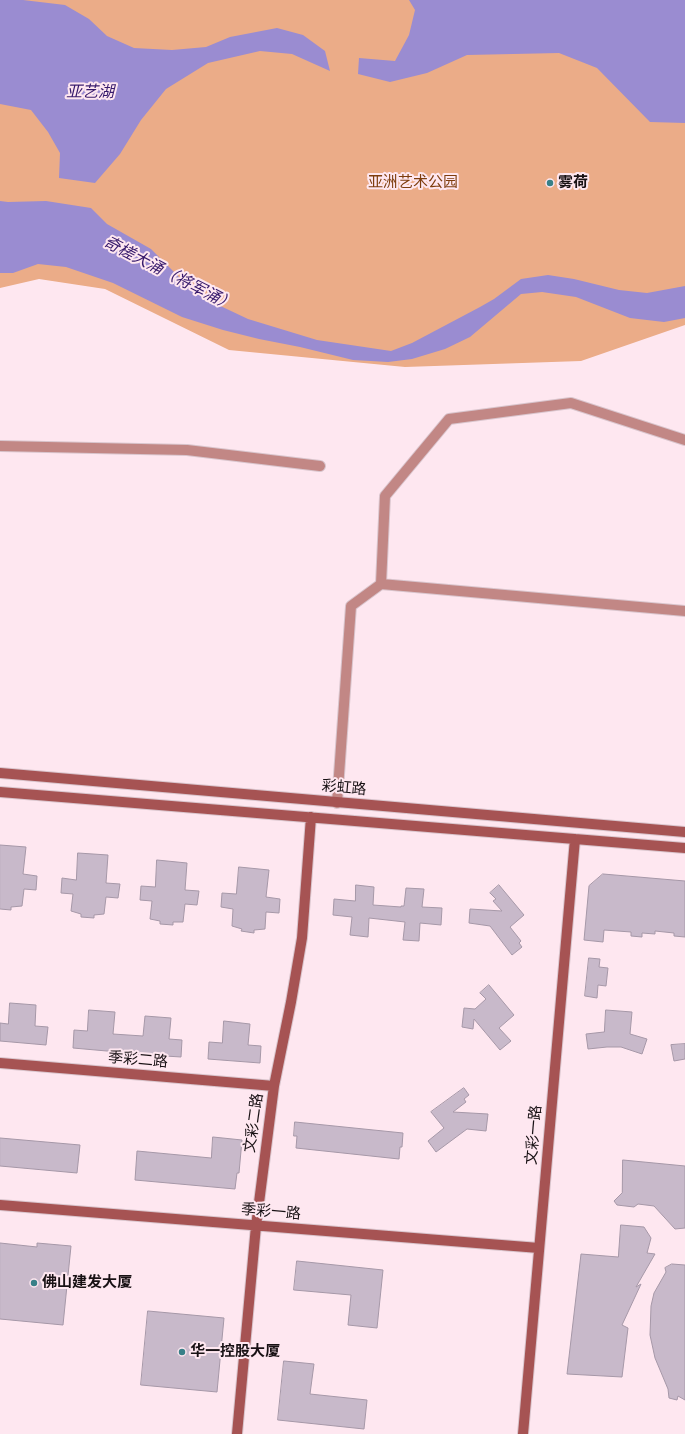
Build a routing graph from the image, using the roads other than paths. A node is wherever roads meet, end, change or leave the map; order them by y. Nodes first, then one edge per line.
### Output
1 (685, 440) edge
2 (0, 446) edge
3 (320, 466) dead end
4 (381, 584) junction
5 (685, 611) edge
6 (0, 773) edge
7 (0, 792) edge
8 (337, 803) junction
9 (311, 818) junction
10 (685, 832) edge
11 (575, 839) junction
12 (685, 848) edge
13 (0, 1063) edge
14 (274, 1086) junction
15 (0, 1205) edge
16 (256, 1226) junction
17 (539, 1248) junction
18 (237, 1434) edge
19 (523, 1434) edge

1 - 4 street
2 - 3 street
4 - 5 street
4 - 8 street
6 - 8 street, 彩虹路
7 - 9 street
8 - 10 street, 彩虹路
9 - 11 street
9 - 14 street, 文彩二路
11 - 12 street
11 - 17 street, 文彩一路
13 - 14 street, 季彩二路
14 - 16 street, 文彩二路
15 - 16 street, 季彩一路
16 - 17 street, 季彩一路
16 - 18 street, 文彩二路
17 - 19 street, 文彩一路

